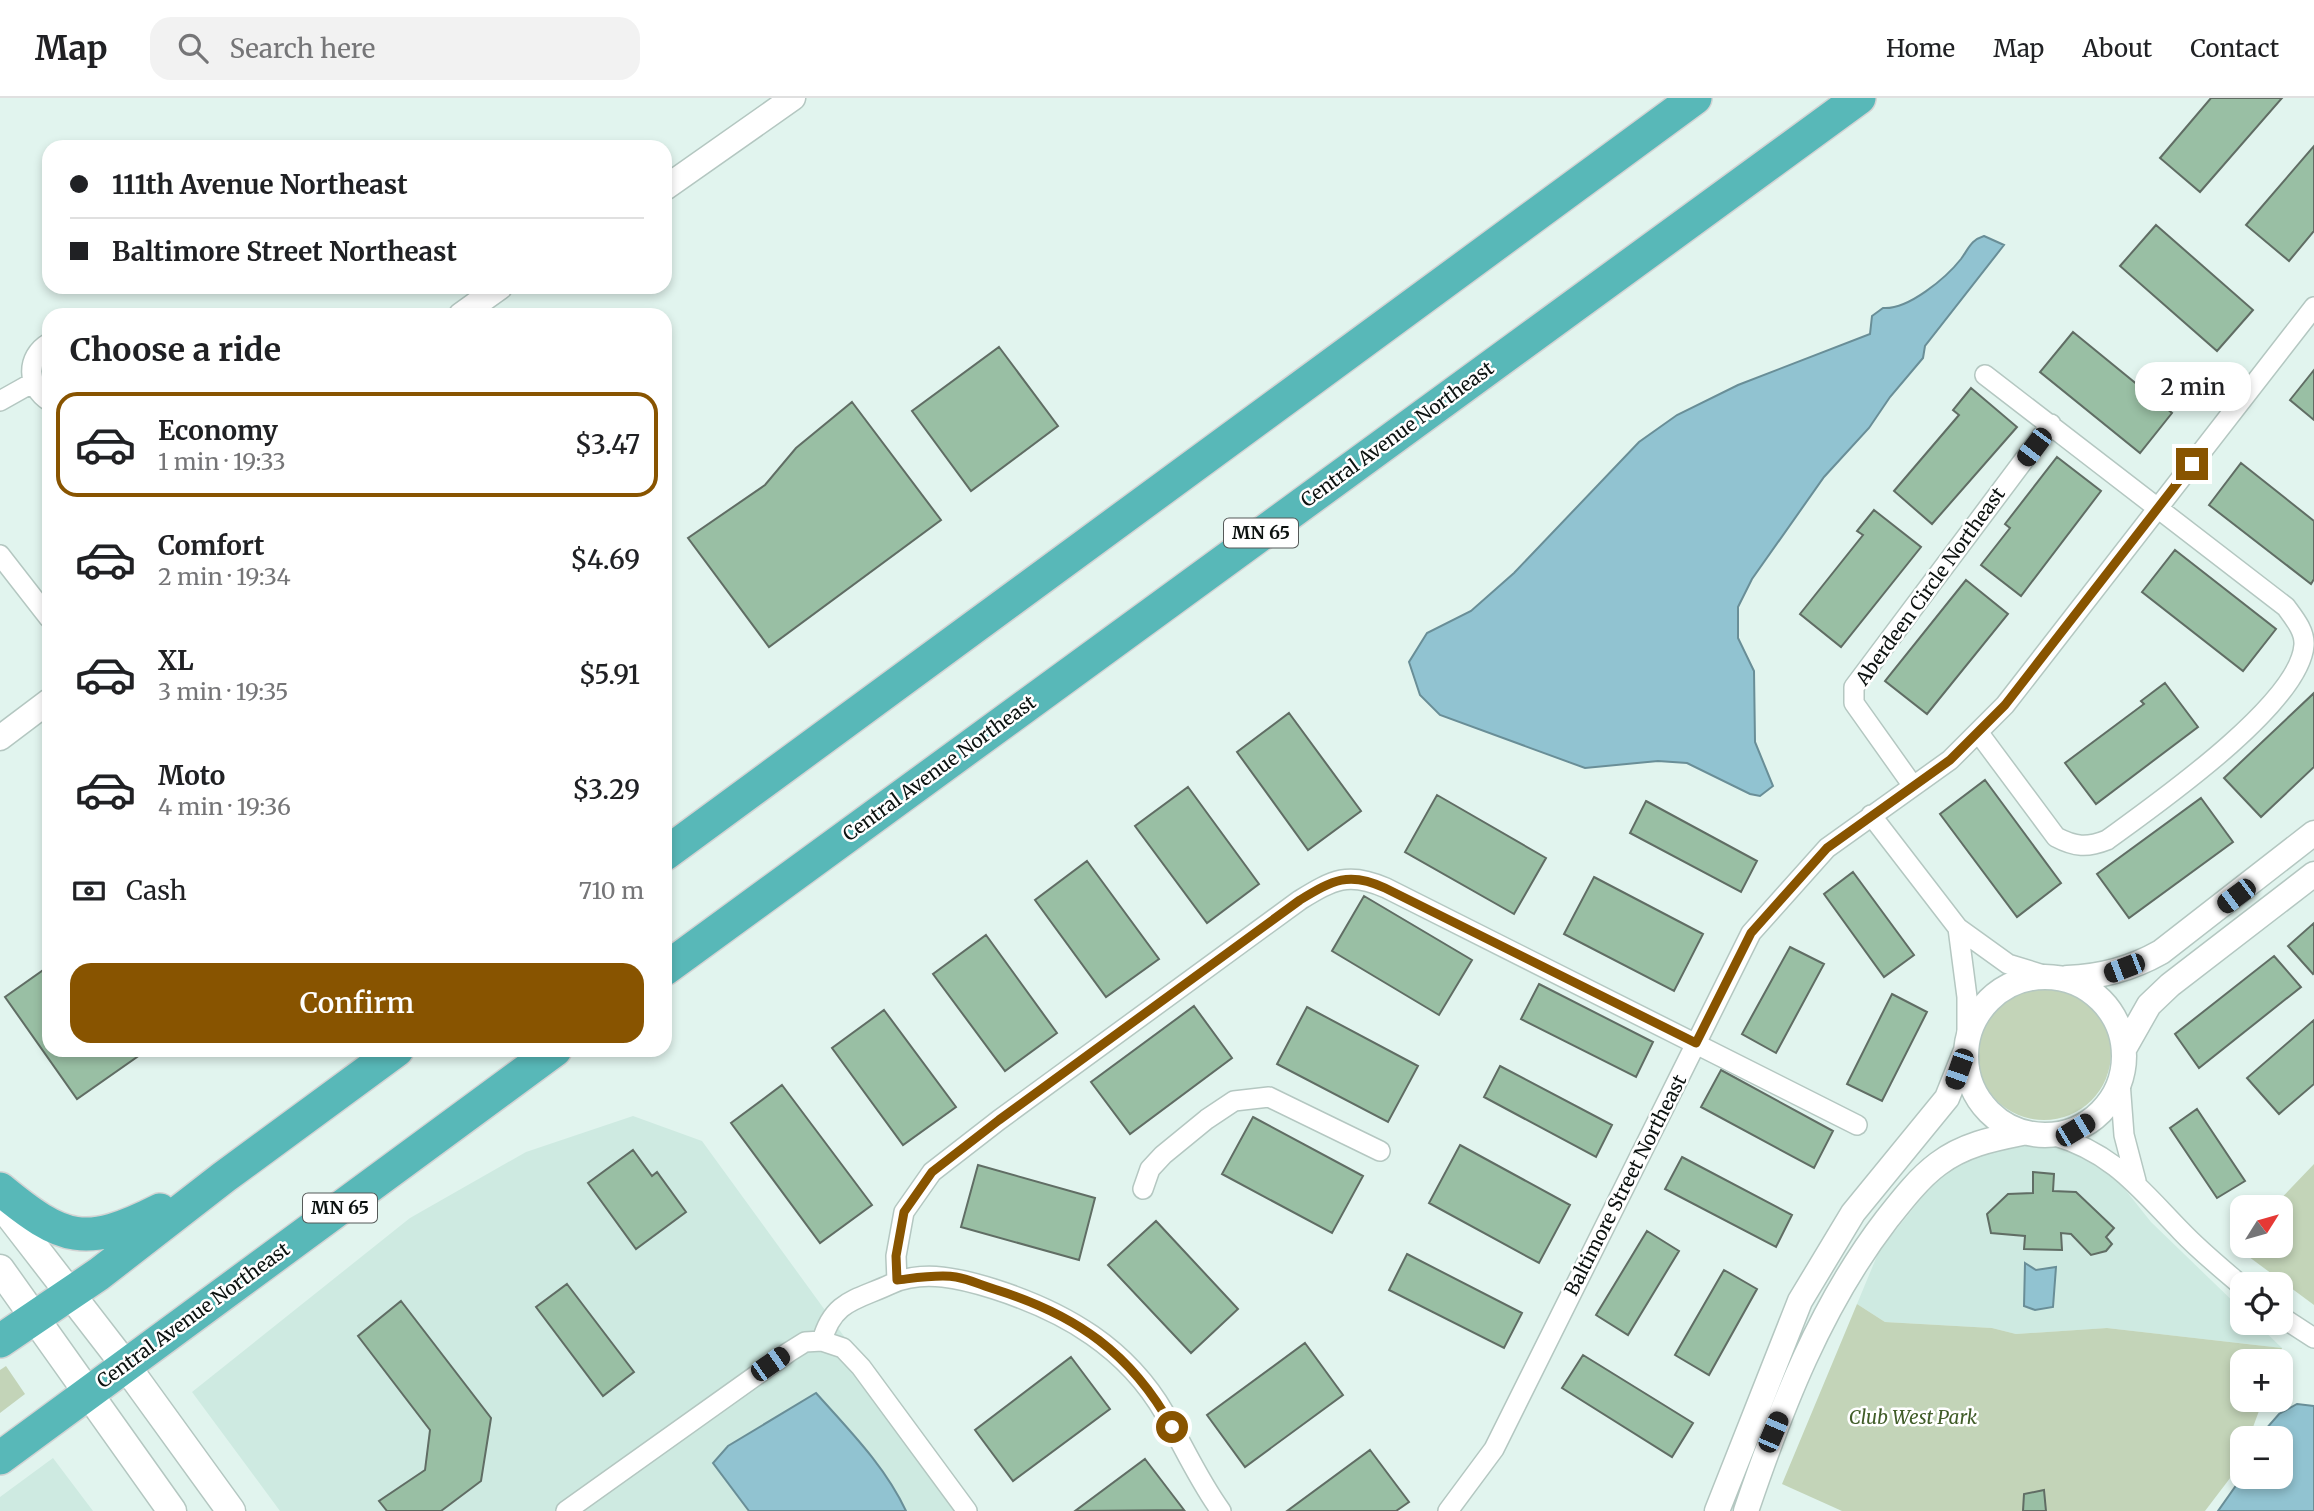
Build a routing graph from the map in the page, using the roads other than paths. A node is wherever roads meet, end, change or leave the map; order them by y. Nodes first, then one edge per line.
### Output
1 (793, 98) edge
2 (1695, 98) edge
3 (1859, 98) edge
4 (672, 183) edge
5 (490, 294) edge
6 (2314, 307) edge
7 (471, 308) edge
8 (42, 351) edge
9 (1985, 375) dead end
10 (32, 383) junction
11 (42, 396) edge
12 (0, 401) edge
13 (2051, 424) junction
14 (2159, 507) junction
15 (0, 555) edge
16 (42, 609) edge
17 (42, 706) edge
18 (1978, 733) junction
19 (0, 738) edge
20 (1913, 786) junction
21 (1871, 815) junction
22 (2314, 834) edge
23 (672, 849) edge
24 (2314, 874) edge
25 (1958, 928) junction
26 (672, 965) edge
27 (2056, 978) junction
28 (1696, 1043) junction
29 (1966, 1044) junction
30 (2123, 1049) junction
31 (388, 1057) edge
32 (545, 1057) edge
33 (2120, 1082) junction
34 (1857, 1125) dead end
35 (2022, 1133) junction
36 (2052, 1135) junction
37 (1380, 1151) dead end
38 (225, 1177) junction
39 (2136, 1181) junction
40 (0, 1189) edge
41 (1143, 1189) dead end
42 (0, 1203) edge
43 (0, 1269) edge
44 (2230, 1275) edge
45 (897, 1280) junction
46 (71, 1293) junction
47 (34, 1317) junction
48 (2293, 1324) edge
49 (2314, 1338) edge
50 (0, 1341) edge
51 (822, 1341) junction
52 (126, 1366) junction
53 (87, 1392) junction
54 (0, 1458) edge
55 (172, 1511) edge
56 (231, 1511) edge
57 (566, 1511) edge
58 (967, 1511) edge
59 (1221, 1511) edge
60 (1448, 1511) edge
61 (1717, 1511) edge
62 (1746, 1511) edge

1 - 4 street
2 - 23 highway
3 - 26 highway, Central Avenue Northeast / MN 65
5 - 7 street
6 - 14 street, Baltimore Street Northeast
8 - 10 street
9 - 13 street
10 - 11 street
10 - 12 street
13 - 14 street
13 - 20 street, Aberdeen Circle Northeast
14 - 18 street, Baltimore Street Northeast
14 - 18 street
15 - 16 street
17 - 19 street
18 - 20 street, Baltimore Street Northeast
20 - 21 street, Baltimore Street Northeast
21 - 25 street
21 - 28 street, Baltimore Street Northeast
22 - 27 street
24 - 30 street
25 - 27 street
25 - 29 street
27 - 29 street
27 - 30 street
28 - 34 street
28 - 45 street
28 - 60 street, Baltimore Street Northeast
29 - 35 street
29 - 61 street
30 - 33 street
31 - 38 highway
32 - 52 highway, Central Avenue Northeast / MN 65
33 - 36 street
33 - 39 street
35 - 36 street
35 - 62 street
36 - 39 street
37 - 41 street
38 - 40 highway
38 - 46 highway
39 - 44 street
42 - 46 main road
43 - 47 main road
45 - 51 street
45 - 59 street
46 - 47 highway
46 - 52 main road
47 - 50 highway
47 - 53 main road
48 - 49 street
51 - 57 street
51 - 58 street
52 - 53 highway, Central Avenue Northeast / MN 65
52 - 56 main road
53 - 54 highway, Central Avenue Northeast / MN 65
53 - 55 main road

